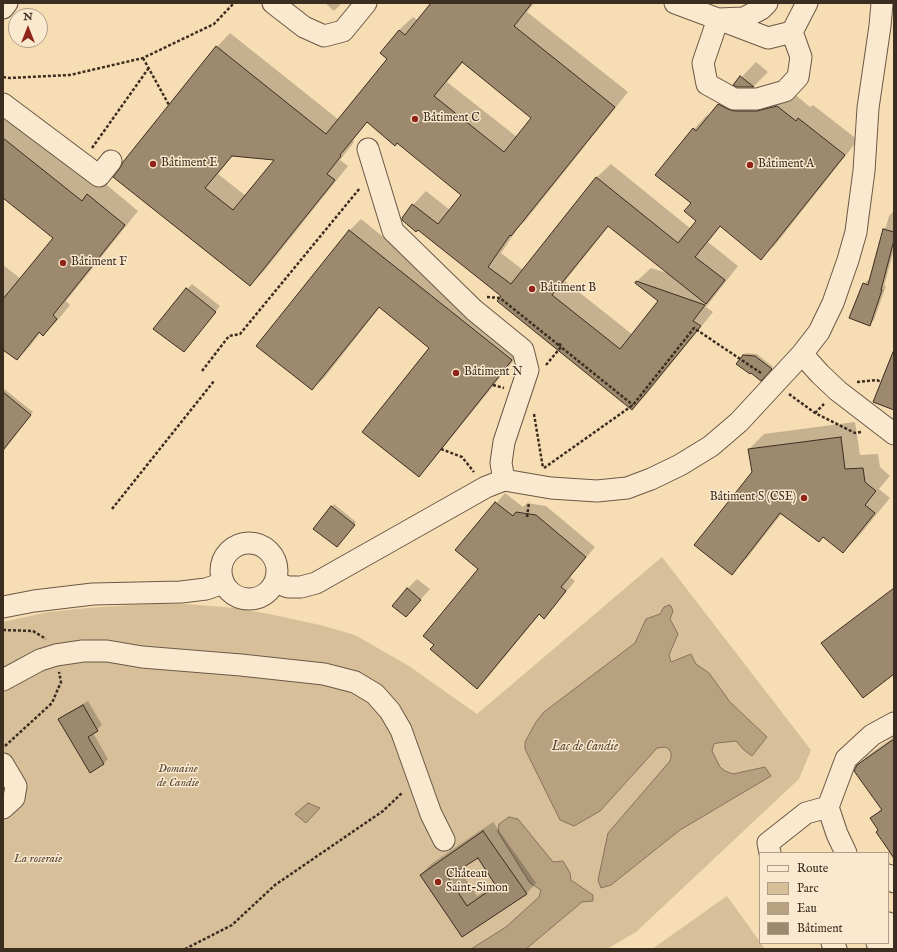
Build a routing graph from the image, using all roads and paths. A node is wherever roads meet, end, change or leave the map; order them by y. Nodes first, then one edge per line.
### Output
1 (7, 3) edge
2 (234, 3) edge
3 (273, 3) edge
4 (366, 3) edge
5 (675, 3) edge
6 (767, 3) edge
7 (807, 3) edge
8 (882, 3) edge
9 (3, 8) edge
10 (718, 19) junction
11 (792, 32) junction
12 (143, 58) junction
13 (148, 69) junction
14 (3, 77) edge
15 (3, 104) edge
16 (169, 105) dead end
17 (368, 149) dead end
18 (112, 161) dead end
19 (81, 163) junction
20 (375, 170) junction
21 (484, 296) dead end
22 (562, 342) dead end
23 (560, 347) junction
24 (802, 354) junction
25 (546, 366) dead end
26 (202, 371) dead end
27 (214, 381) dead end
28 (774, 383) junction
29 (633, 405) junction
30 (886, 428) edge
31 (441, 449) dead end
32 (462, 457) dead end
33 (538, 472) dead end
34 (504, 480) junction
35 (112, 509) dead end
36 (276, 582) junction
37 (223, 583) junction
38 (3, 607) edge
39 (3, 680) edge
40 (894, 722) edge
41 (3, 764) edge
42 (418, 777) junction
43 (828, 807) junction
44 (3, 808) edge
45 (444, 840) dead end
46 (770, 852) edge
47 (846, 852) edge
48 (883, 944) edge
49 (894, 946) edge
50 (186, 949) edge

1 - 9 lane
2 - 12 path
3 - 4 lane
5 - 10 lane
6 - 10 lane
7 - 11 lane
8 - 24 lane
10 - 11 lane
10 - 11 lane
12 - 13 path
12 - 14 path
13 - 16 path
13 - 19 path
15 - 19 lane
17 - 20 lane
18 - 19 lane
20 - 26 path
20 - 34 lane
21 - 23 path
22 - 23 path
23 - 25 path
23 - 29 path
24 - 28 lane
24 - 30 lane
27 - 35 path
28 - 29 path
28 - 30 path
28 - 34 lane
29 - 33 path
31 - 32 path
34 - 36 lane
36 - 37 lane
36 - 37 lane
37 - 38 lane
39 - 42 lane
40 - 43 lane
41 - 44 lane
42 - 45 lane
42 - 50 path
43 - 46 lane
43 - 47 lane
48 - 49 lane

